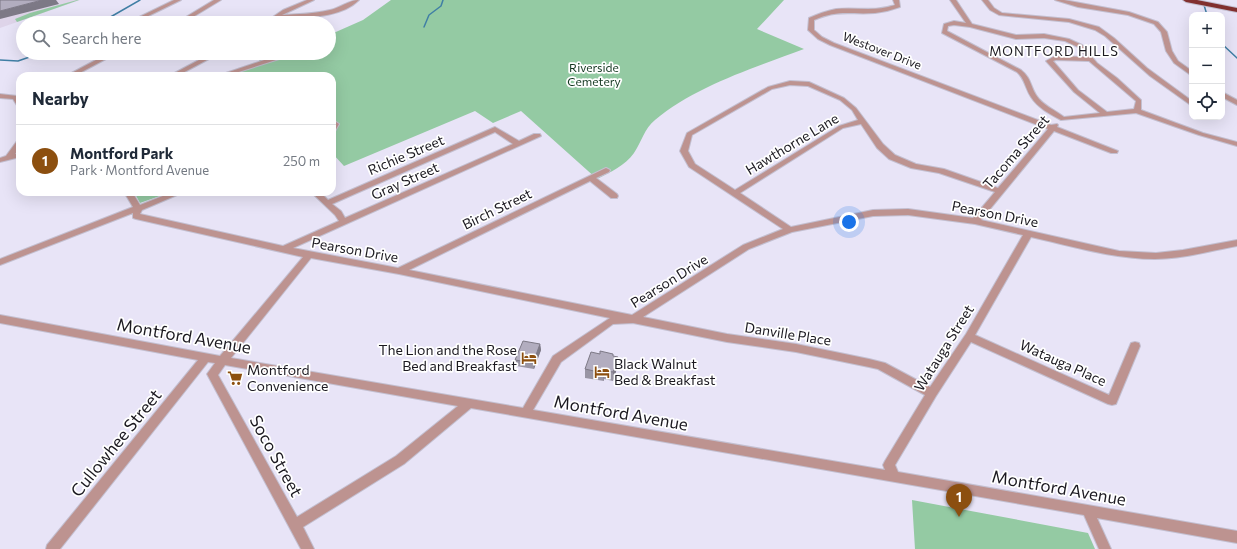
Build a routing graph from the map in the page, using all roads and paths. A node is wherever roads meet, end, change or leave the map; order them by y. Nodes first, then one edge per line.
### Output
1 (178, 0) edge
2 (218, 0) edge
3 (311, 0) edge
4 (356, 0) edge
5 (896, 0) edge
6 (953, 0) edge
7 (985, 0) edge
8 (1058, 0) edge
9 (1186, 0) edge
10 (1214, 0) edge
11 (861, 4) dead end
12 (1237, 5) edge
13 (824, 7) dead end
14 (1237, 10) edge
15 (145, 16) edge
16 (191, 16) edge
17 (278, 16) edge
18 (313, 16) edge
19 (970, 25) junction
20 (1091, 59) junction
21 (100, 60) edge
22 (203, 60) edge
23 (269, 60) edge
24 (77, 72) edge
25 (180, 72) edge
26 (232, 72) edge
27 (1189, 72) edge
28 (0, 96) edge
29 (1225, 96) edge
30 (16, 99) edge
31 (1189, 102) edge
32 (1237, 104) edge
33 (1137, 111) junction
34 (1105, 114) junction
35 (1062, 119) junction
36 (863, 121) junction
37 (1052, 128) junction
38 (537, 136) dead end
39 (518, 144) junction
40 (1237, 144) edge
41 (16, 148) edge
42 (1114, 151) dead end
43 (16, 155) edge
44 (9, 158) junction
45 (0, 160) edge
46 (606, 170) dead end
47 (591, 178) junction
48 (1000, 191) junction
49 (735, 193) junction
50 (130, 196) edge
51 (170, 196) edge
52 (320, 196) edge
53 (614, 196) dead end
54 (327, 202) junction
55 (138, 208) junction
56 (975, 221) junction
57 (344, 223) junction
58 (790, 230) junction
59 (1028, 234) junction
60 (1237, 243) edge
61 (284, 249) junction
62 (309, 255) junction
63 (0, 262) edge
64 (399, 271) junction
65 (0, 319) edge
66 (634, 319) junction
67 (969, 337) junction
68 (1135, 346) dead end
69 (206, 358) junction
70 (223, 361) junction
71 (932, 393) junction
72 (468, 404) junction
73 (525, 414) junction
74 (894, 476) junction
75 (1088, 510) junction
76 (295, 525) junction
77 (1237, 538) edge
78 (52, 549) edge
79 (308, 549) edge
80 (1106, 549) edge

1 - 15 street
2 - 16 street
3 - 17 street
4 - 18 street
5 - 11 street
6 - 19 street
7 - 31 street
8 - 27 street
9 - 14 highway
10 - 12 highway
13 - 37 street, Westover Drive
19 - 20 street
19 - 35 street
20 - 33 street
20 - 34 street
21 - 24 street
22 - 25 street
23 - 26 street
28 - 30 street
29 - 32 street
33 - 34 street
33 - 40 street
34 - 35 street
35 - 37 street, Tacoma Street
36 - 48 street
36 - 49 street, Hawthorne Lane
36 - 49 street
37 - 42 street, Westover Drive
37 - 48 street, Tacoma Street
38 - 39 street, Gray Street
39 - 54 street, Richie Street
39 - 57 street, Gray Street
41 - 44 street
43 - 44 street
44 - 45 street
46 - 47 street, Birch Street
47 - 53 street
47 - 64 street, Birch Street
48 - 56 street, Tacoma Street
49 - 58 street
50 - 55 street, Pearson Drive
51 - 55 street
52 - 54 street
54 - 57 street
55 - 61 street, Pearson Drive
55 - 63 street
56 - 58 street, Pearson Drive
56 - 59 street, Pearson Drive
57 - 61 street, Gray Street
58 - 66 street, Pearson Drive
59 - 60 street, Pearson Drive
59 - 67 street, Watauga Street
61 - 62 street, Pearson Drive
62 - 64 street, Pearson Drive
62 - 70 street
64 - 66 street, Pearson Drive
65 - 69 street, Montford Avenue
66 - 71 street, Danville Place
66 - 73 street
67 - 68 street, Watauga Place
67 - 71 street, Watauga Street
69 - 70 street, Montford Avenue
69 - 78 street, Cullowhee Street
70 - 72 street, Montford Avenue
70 - 76 street, Soco Street
71 - 74 street, Watauga Street
72 - 73 street, Montford Avenue
72 - 76 street
73 - 74 street, Montford Avenue
74 - 75 street, Montford Avenue
75 - 77 street, Montford Avenue
75 - 80 street
76 - 79 street, Soco Street

